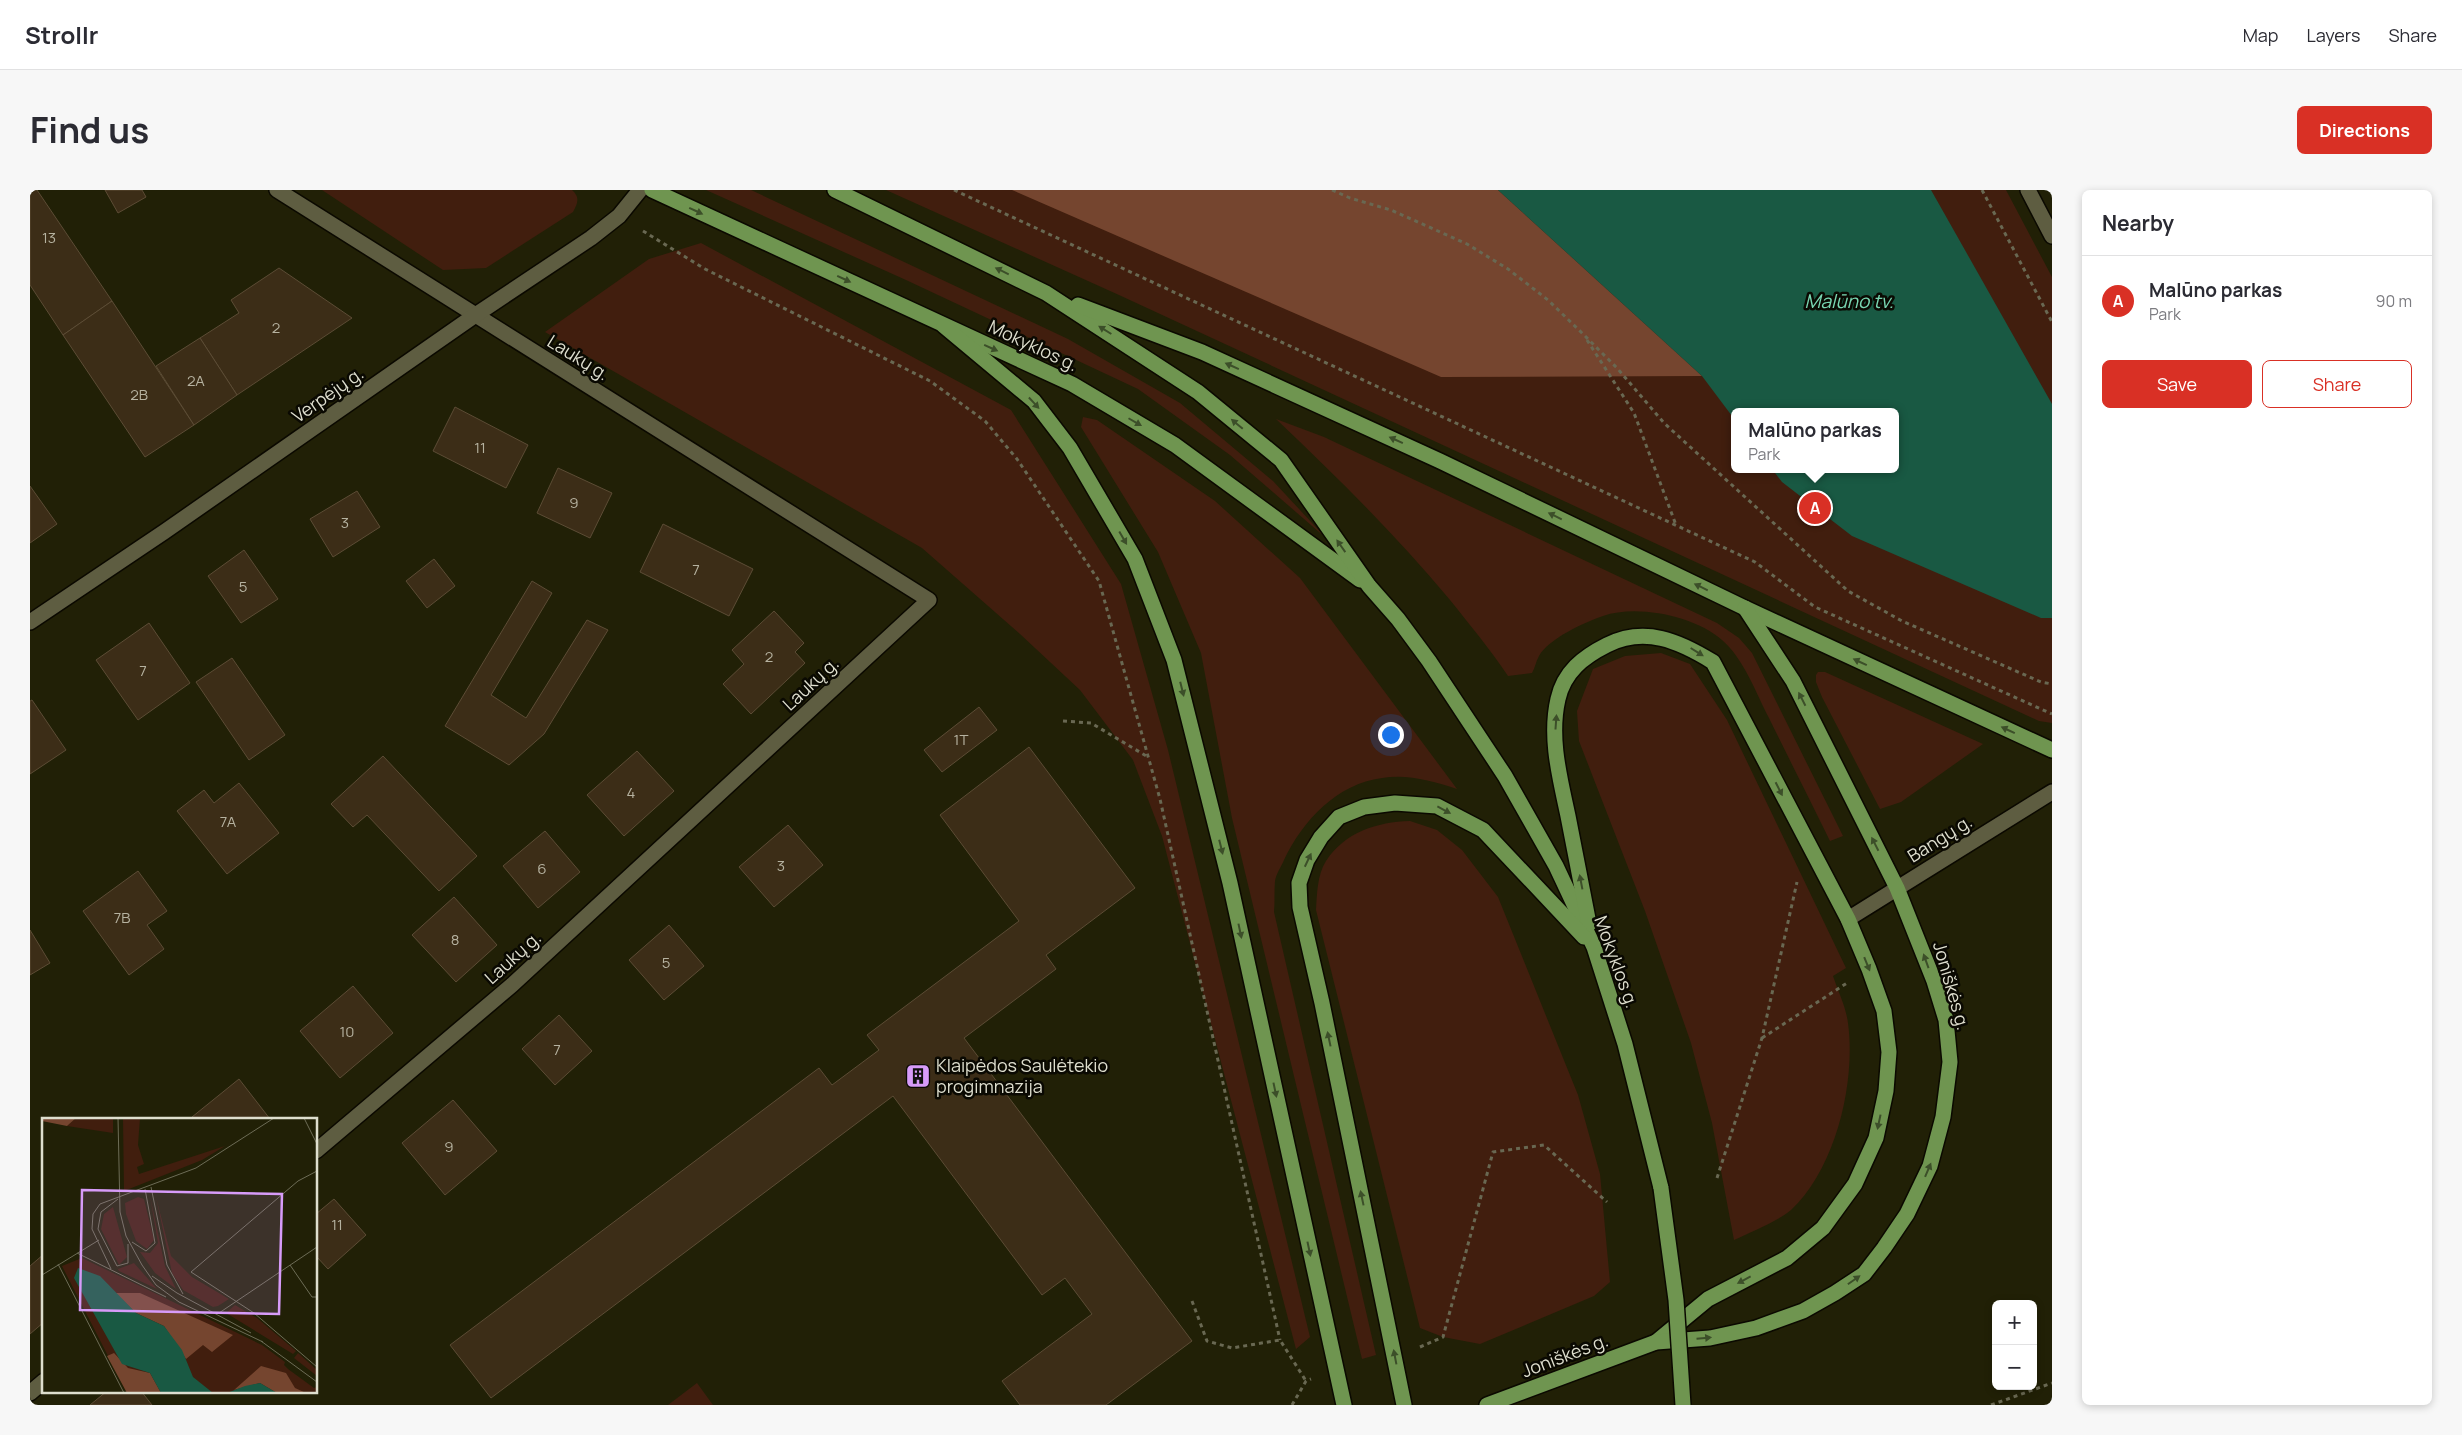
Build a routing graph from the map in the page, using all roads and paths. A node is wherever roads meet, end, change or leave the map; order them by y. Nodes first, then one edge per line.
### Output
1 (278, 190) edge
2 (640, 190) edge
3 (652, 190) edge
4 (835, 190) edge
5 (954, 190) edge
6 (1332, 190) edge
7 (1982, 190) edge
8 (2028, 190) edge
9 (619, 216) junction
10 (2052, 236) edge
11 (1046, 292) junction
12 (474, 316) junction
13 (2052, 322) edge
14 (944, 326) junction
15 (1583, 334) junction
16 (1676, 525) junction
17 (1370, 586) junction
18 (1745, 608) junction
19 (30, 622) edge
20 (2052, 684) edge
21 (2052, 714) edge
22 (1063, 721) dead end
23 (2052, 750) edge
24 (1149, 758) junction
25 (2052, 792) edge
26 (1806, 840) junction
27 (1897, 888) junction
28 (1848, 919) junction
29 (1594, 947) junction
30 (1869, 969) junction
31 (1762, 1038) junction
32 (318, 1149) edge
33 (1716, 1178) dead end
34 (1607, 1202) dead end
35 (1192, 1301) dead end
36 (1280, 1340) junction
37 (1656, 1342) junction
38 (1394, 1357) junction
39 (1337, 1373) junction
40 (1306, 1381) junction
41 (42, 1383) edge
42 (2052, 1383) edge
43 (30, 1393) edge
44 (1292, 1405) edge
45 (1344, 1405) edge
46 (1404, 1405) edge
47 (1487, 1405) edge
48 (1683, 1405) edge
49 (1991, 1405) edge

1 - 12 street
2 - 9 street, Verpėjų g.
3 -> 14 main road, Mokyklos g.
11 -> 4 main road, Mokyklos g.
5 - 16 path
6 - 15 path
7 - 13 path
8 - 10 street
9 - 12 street, Verpėjų g.
9 - 24 path
17 -> 11 main road, Mokyklos g.
18 -> 11 main road
12 - 19 street, Verpėjų g.
12 - 32 street, Laukų g.
14 -> 17 main road, Mokyklos g.
14 -> 39 main road
15 - 16 path
15 - 20 path
16 - 21 path
17 - 29 main road, Mokyklos g.
23 -> 18 main road
27 -> 18 main road, Joniškės g.
22 - 24 path
24 - 36 path
25 - 27 street, Bangų g.
26 - 28 main road, Joniškės g.
29 -> 26 main road, Joniškės g.
26 - 31 path
27 - 28 street, Bangų g.
37 -> 27 main road, Joniškės g.
28 -> 30 main road, Joniškės g.
38 -> 29 main road
29 - 48 main road, Mokyklos g., bridge
30 - 31 path
30 -> 37 main road, Joniškės g.
31 - 33 path
34 - 38 path
35 - 36 path
36 - 40 path
37 - 47 main road, Joniškės g.
46 -> 38 main road
39 - 40 path
39 - 45 main road
40 - 44 path
41 - 43 street
42 - 49 path

